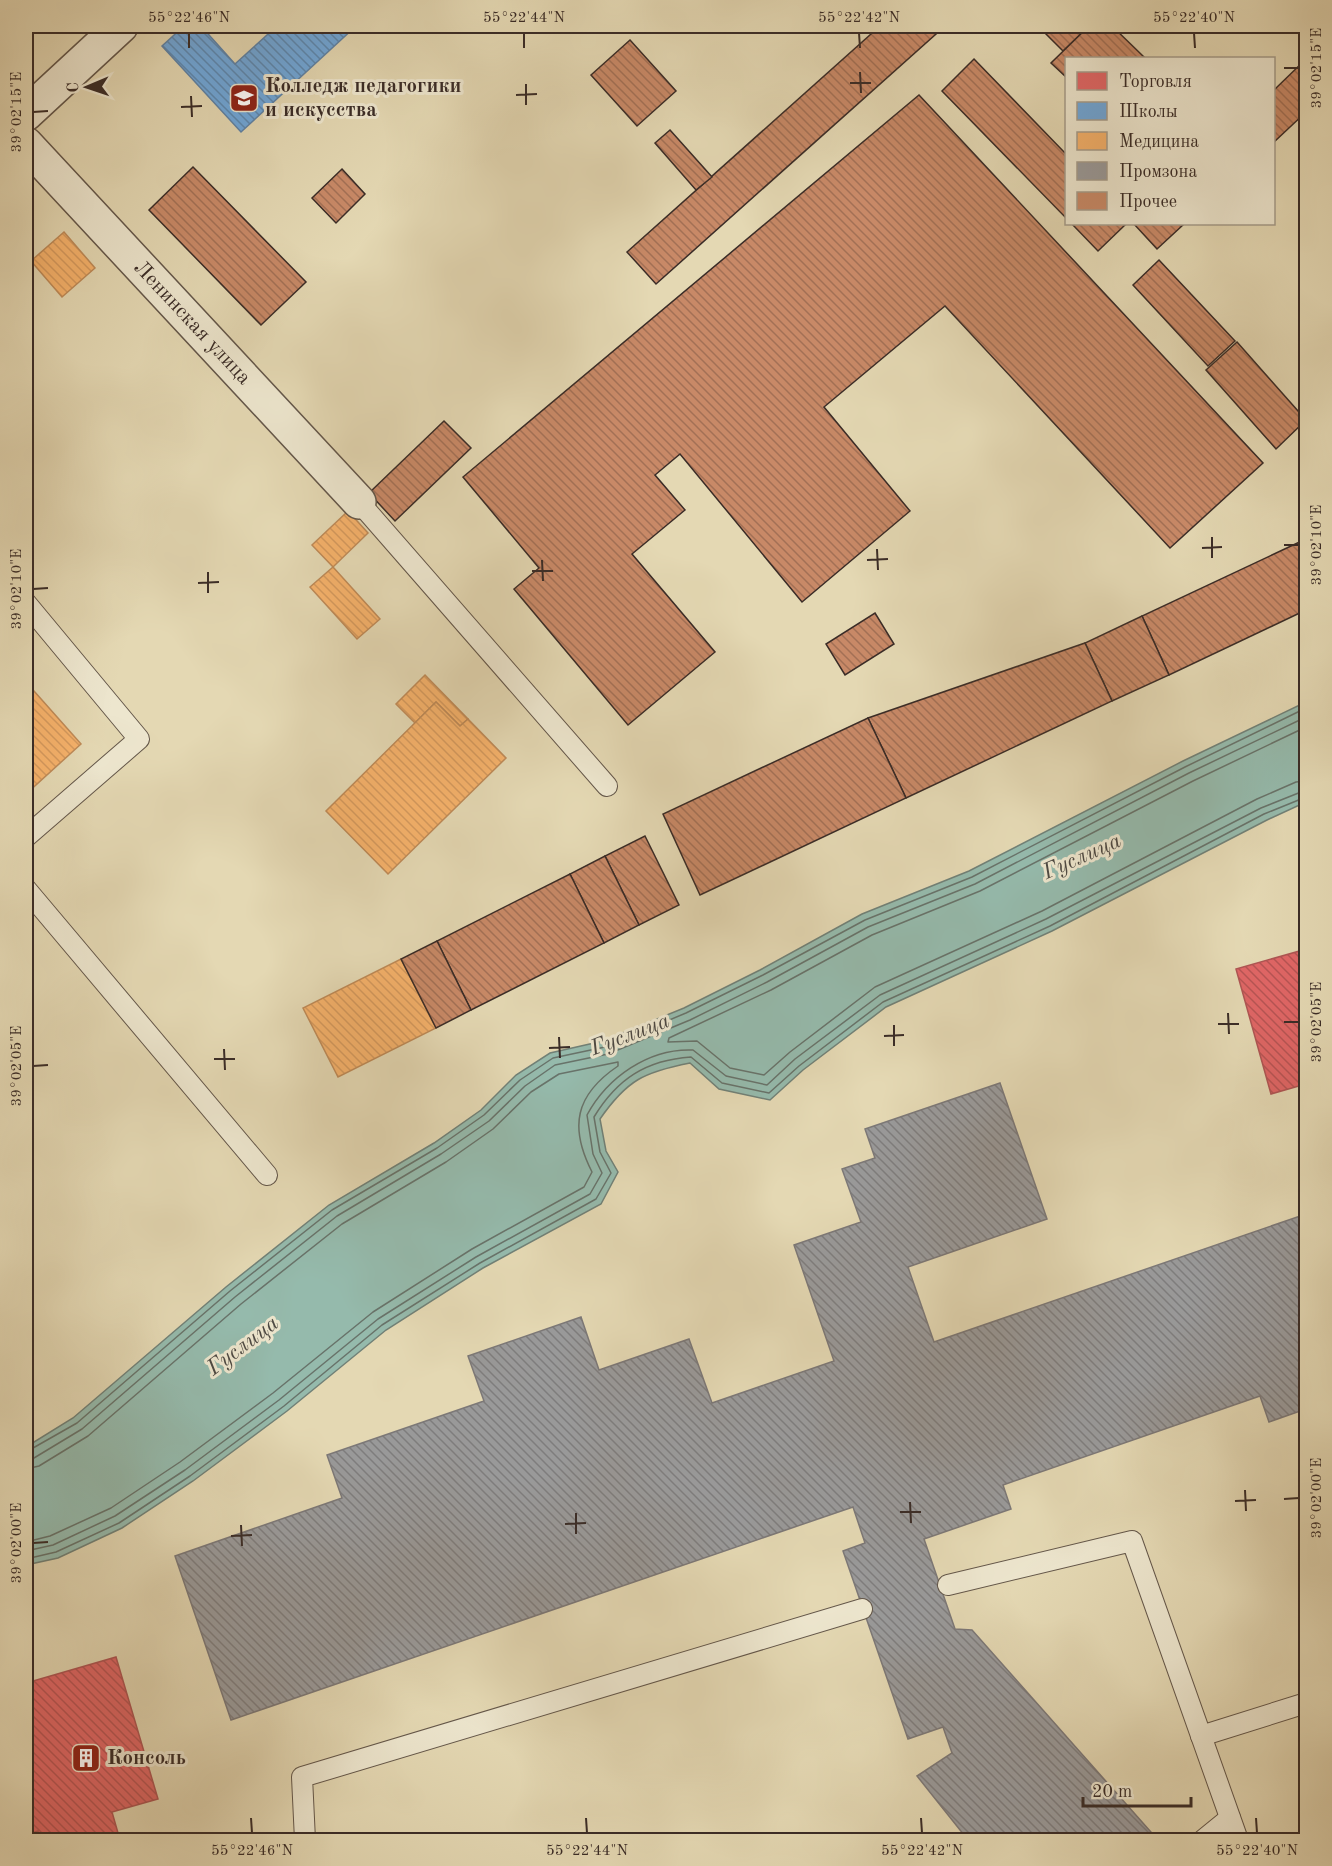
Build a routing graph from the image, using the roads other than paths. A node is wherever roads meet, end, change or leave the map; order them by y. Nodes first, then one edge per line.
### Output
1 (121, 26) edge
2 (26, 114) edge
3 (26, 144) edge
4 (359, 502) joint
5 (26, 603) edge
6 (607, 786) dead end
7 (26, 837) edge
8 (26, 889) edge
9 (267, 1175) dead end
10 (948, 1585) dead end
11 (862, 1609) dead end
12 (1306, 1703) edge
13 (1201, 1736) junction
14 (1230, 1818) junction
15 (305, 1840) edge
16 (1203, 1840) edge
17 (1238, 1840) edge

1 - 2 street
3 - 4 street, Ленинская улица
4 - 6 lane
5 - 7 lane
8 - 9 lane
10 - 13 lane
11 - 15 lane
12 - 13 lane
13 - 14 lane
14 - 16 lane
14 - 17 lane

